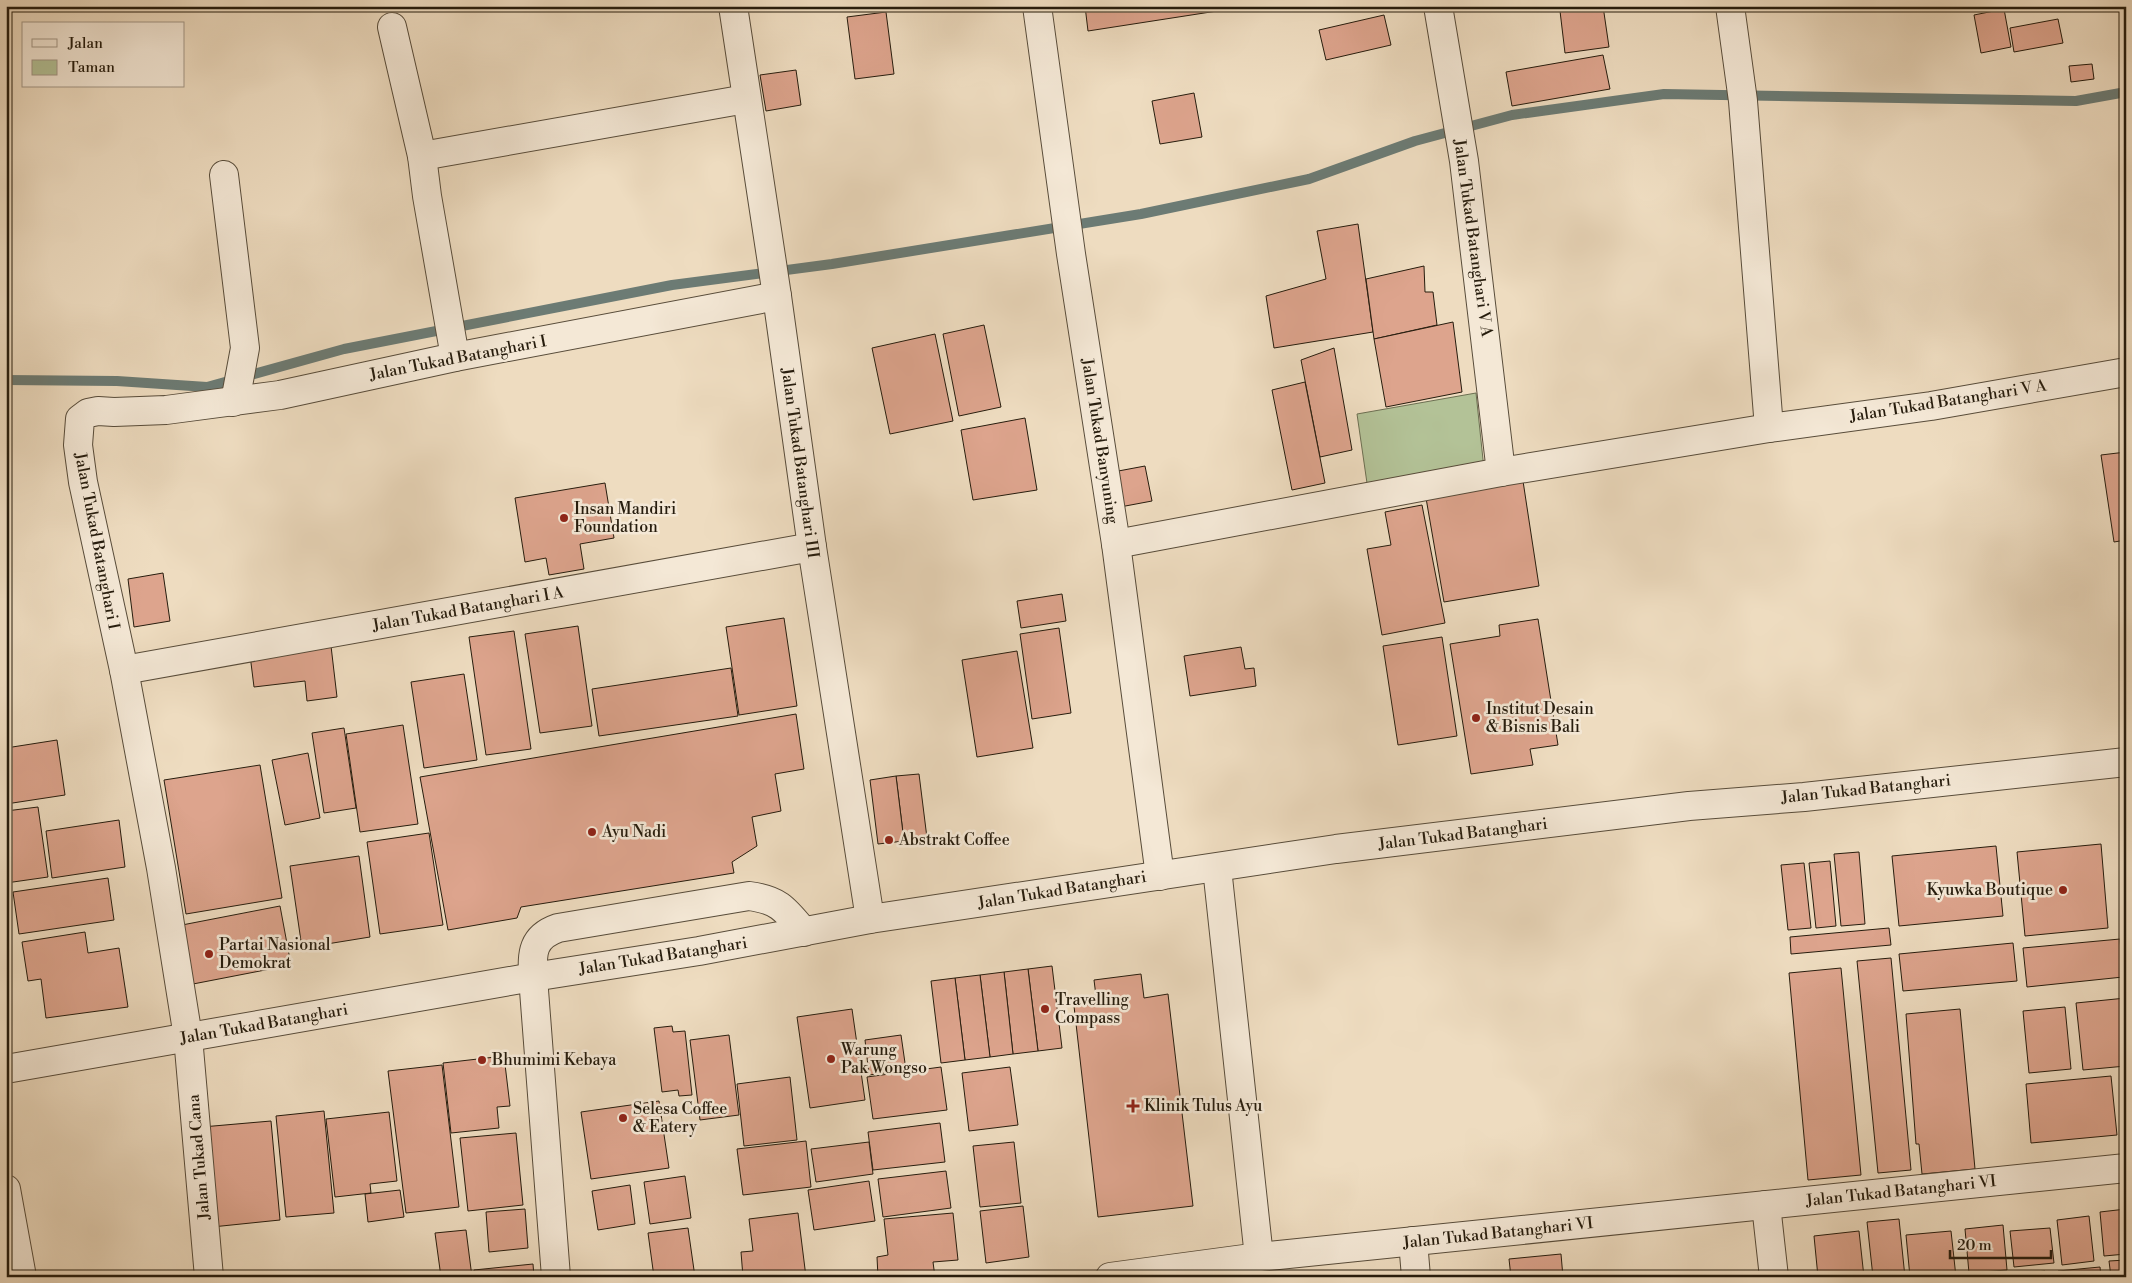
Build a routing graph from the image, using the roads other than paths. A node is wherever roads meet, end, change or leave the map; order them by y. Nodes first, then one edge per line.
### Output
1 (733, 6) edge
2 (1038, 6) edge
3 (1438, 6) edge
4 (1730, 6) edge
5 (392, 27) dead end
6 (746, 99) junction
7 (422, 156) junction
8 (224, 176) dead end
9 (775, 286) junction
10 (453, 345) junction
11 (2126, 372) edge
12 (235, 396) junction
13 (1769, 428) junction
14 (1501, 472) junction
15 (1116, 544) junction
16 (812, 548) junction
17 (124, 670) junction
18 (2126, 762) edge
19 (1216, 868) junction
20 (1160, 876) junction
21 (870, 919) junction
22 (804, 932) junction
23 (533, 977) junction
24 (188, 1037) junction
25 (6, 1069) edge
26 (2126, 1168) edge
27 (6, 1190) edge
28 (1766, 1205) junction
29 (1413, 1241) junction
30 (1259, 1257) junction
31 (1150, 1274) edge
32 (22, 1277) edge
33 (210, 1277) edge
34 (556, 1277) edge
35 (1110, 1277) edge
36 (1416, 1277) edge
37 (1774, 1277) edge

1 - 6 street, Jalan Tukad Batanghari III
2 - 15 street, Jalan Tukad Banyuning
3 - 14 street, Jalan Tukad Batanghari V A
4 - 13 street
5 - 7 street
6 - 7 street
6 - 9 street, Jalan Tukad Batanghari III
7 - 10 street
8 - 12 street
9 - 10 street, Jalan Tukad Batanghari I
9 - 16 street, Jalan Tukad Batanghari III
10 - 12 street, Jalan Tukad Batanghari I
11 - 13 street, Jalan Tukad Batanghari V A
12 - 17 street, Jalan Tukad Batanghari I
13 - 14 street, Jalan Tukad Batanghari V A
14 - 15 street, Jalan Tukad Batanghari V A
15 - 20 street, Jalan Tukad Banyuning
16 - 17 street, Jalan Tukad Batanghari I A
16 - 21 street, Jalan Tukad Batanghari III
17 - 24 street, Jalan Tukad Batanghari I
18 - 19 street, Jalan Tukad Batanghari
19 - 20 street, Jalan Tukad Batanghari
19 - 30 street
20 - 21 street, Jalan Tukad Batanghari
21 - 22 street, Jalan Tukad Batanghari
22 - 23 street, Jalan Tukad Batanghari
22 - 23 street
23 - 24 street, Jalan Tukad Batanghari
23 - 34 street
24 - 25 street, Jalan Tukad Batanghari
24 - 33 street, Jalan Tukad Cana
26 - 28 street, Jalan Tukad Batanghari VI
27 - 32 street
28 - 29 street, Jalan Tukad Batanghari VI
28 - 37 street
29 - 30 street, Jalan Tukad Batanghari VI
29 - 36 street
30 - 31 street, Jalan Tukad Batanghari VI
31 - 35 street, Jalan Tukad Batanghari VI

